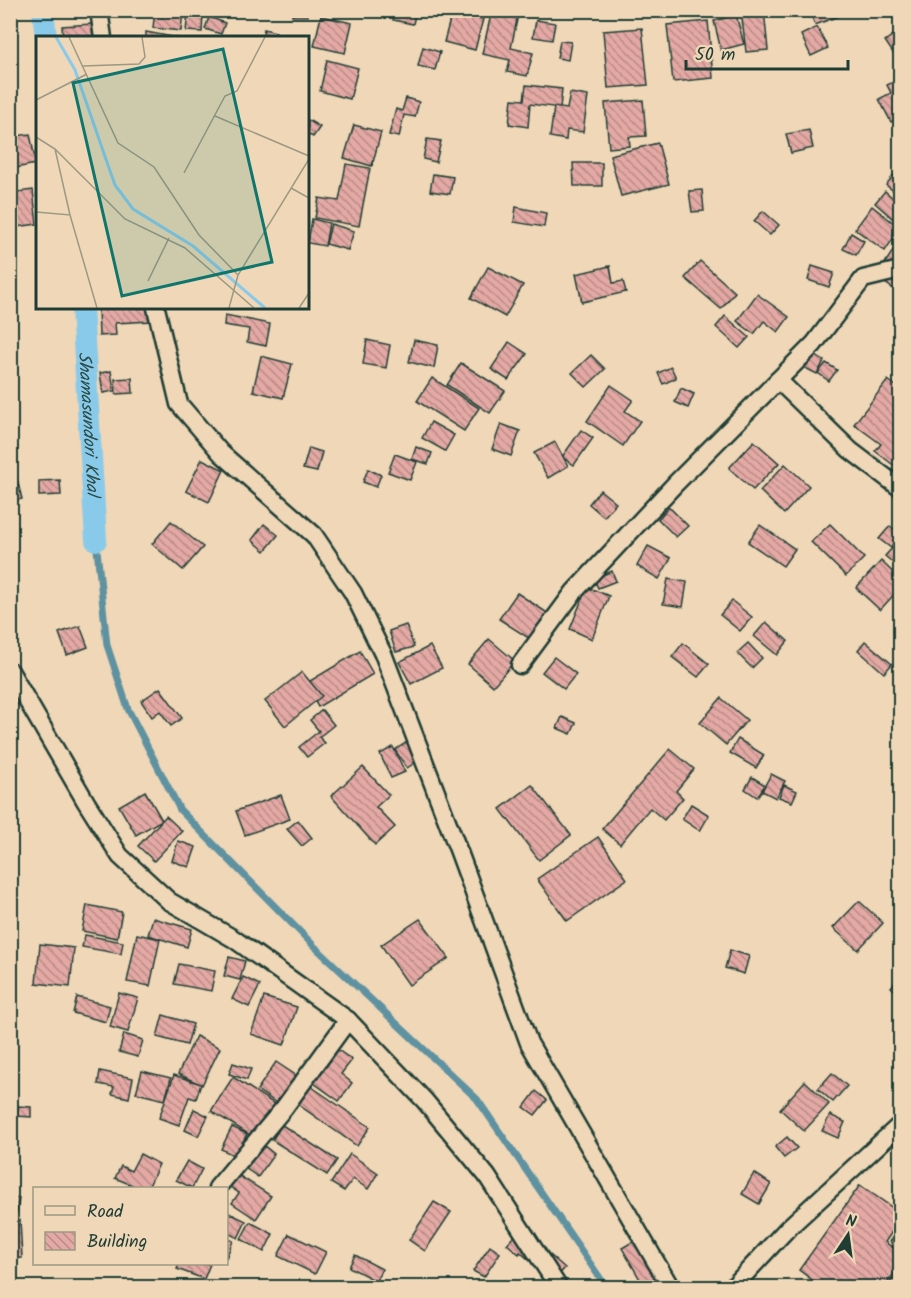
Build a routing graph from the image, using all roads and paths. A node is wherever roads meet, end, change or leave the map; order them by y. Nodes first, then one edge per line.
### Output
1 (99, 10) edge
2 (103, 36) edge
3 (900, 270) edge
4 (156, 309) edge
5 (778, 380) junction
6 (900, 488) edge
7 (520, 665) dead end
8 (10, 670) edge
9 (348, 1020) junction
10 (900, 1125) edge
11 (217, 1187) edge
12 (559, 1287) edge
13 (671, 1287) edge
14 (732, 1287) edge

1 - 2 street
3 - 5 street
4 - 13 street
5 - 6 street
5 - 7 street
8 - 9 street
9 - 11 street
9 - 12 street
10 - 14 street

